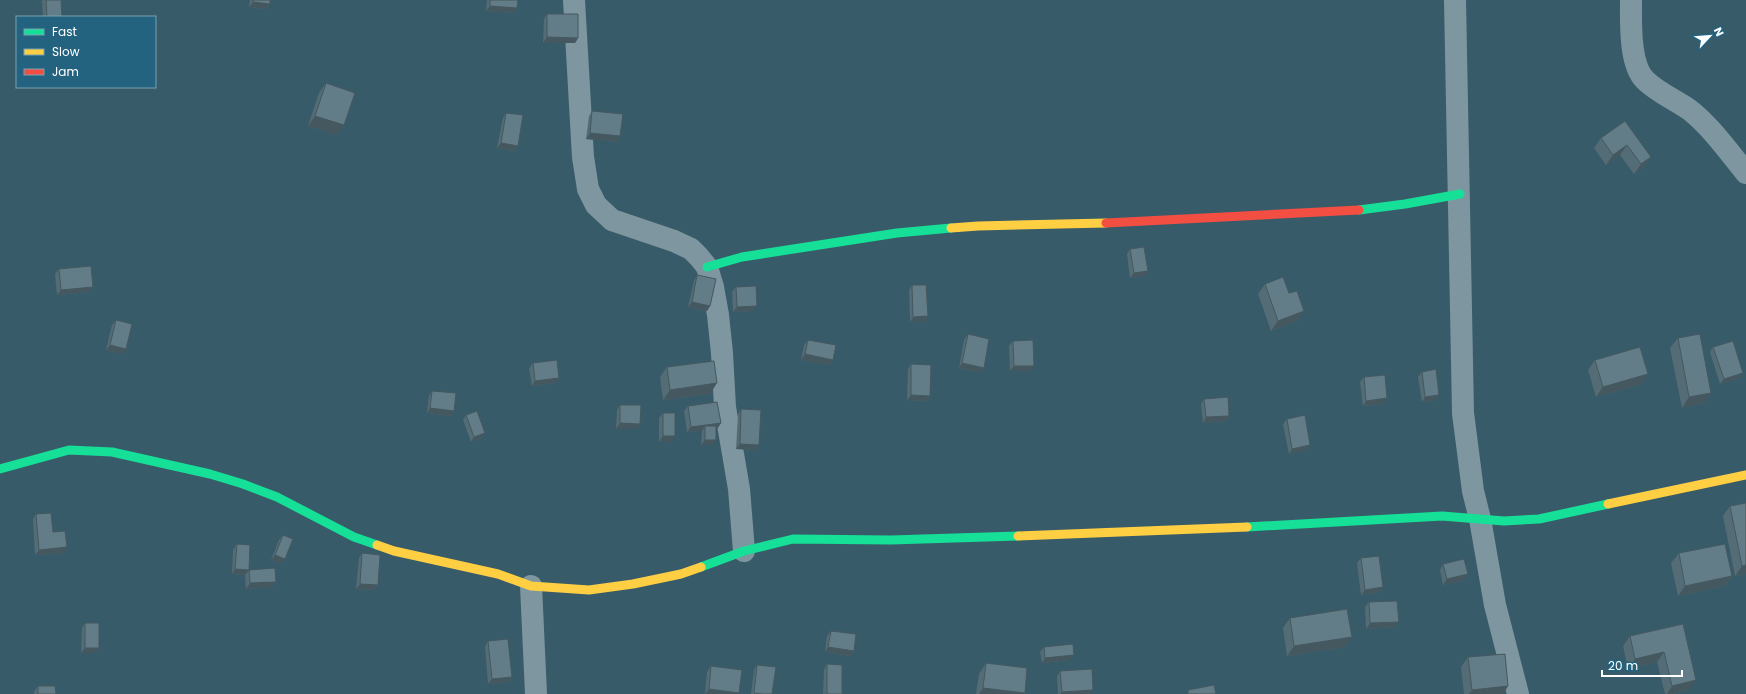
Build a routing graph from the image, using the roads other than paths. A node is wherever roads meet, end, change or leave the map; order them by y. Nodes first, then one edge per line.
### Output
1 (574, 0) edge
2 (1455, 0) edge
3 (1631, 0) edge
4 (1746, 173) edge
5 (1460, 194) junction
6 (707, 267) junction
7 (0, 469) edge
8 (1746, 475) edge
9 (1480, 519) junction
10 (744, 551) junction
11 (531, 586) junction
12 (536, 694) edge
13 (1518, 694) edge

1 - 6 street
2 - 5 street
3 - 4 street
5 - 6 street
5 - 9 street
6 - 10 street
7 - 11 street
8 - 9 street
9 - 10 street
9 - 13 street
10 - 11 street
11 - 12 street

